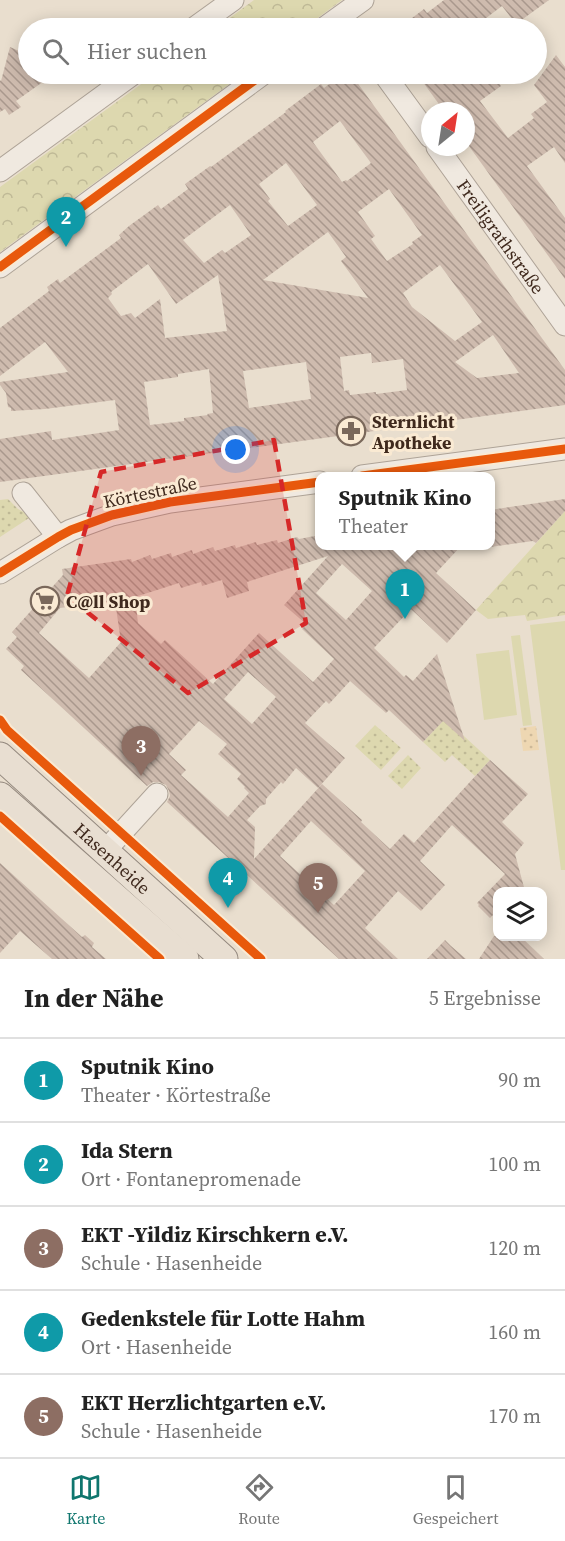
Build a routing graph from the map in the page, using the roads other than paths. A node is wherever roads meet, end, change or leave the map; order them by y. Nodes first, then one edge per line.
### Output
1 (233, 0) edge
2 (363, 0) edge
3 (208, 18) edge
4 (350, 18) edge
5 (119, 84) edge
6 (249, 84) edge
7 (391, 84) edge
8 (421, 125) edge
9 (443, 156) edge
10 (0, 171) edge
11 (0, 267) edge
12 (565, 325) edge
13 (565, 449) edge
14 (398, 472) edge
15 (315, 483) edge
16 (23, 493) dead end
17 (58, 537) junction
18 (0, 573) edge
19 (0, 756) edge
20 (157, 794) dead end
21 (0, 796) edge
22 (105, 851) junction
23 (185, 959) edge
24 (225, 959) edge

1 - 3 street
2 - 4 street
5 - 10 street
6 - 11 street
7 - 8 street
9 - 12 street, Freiligrathstraße
13 - 14 street
15 - 17 street, Körtestraße
16 - 17 street
17 - 18 street, Körtestraße
19 - 22 main road, Hasenheide
20 - 22 street
21 - 23 main road, Hasenheide
22 - 24 main road, Hasenheide

